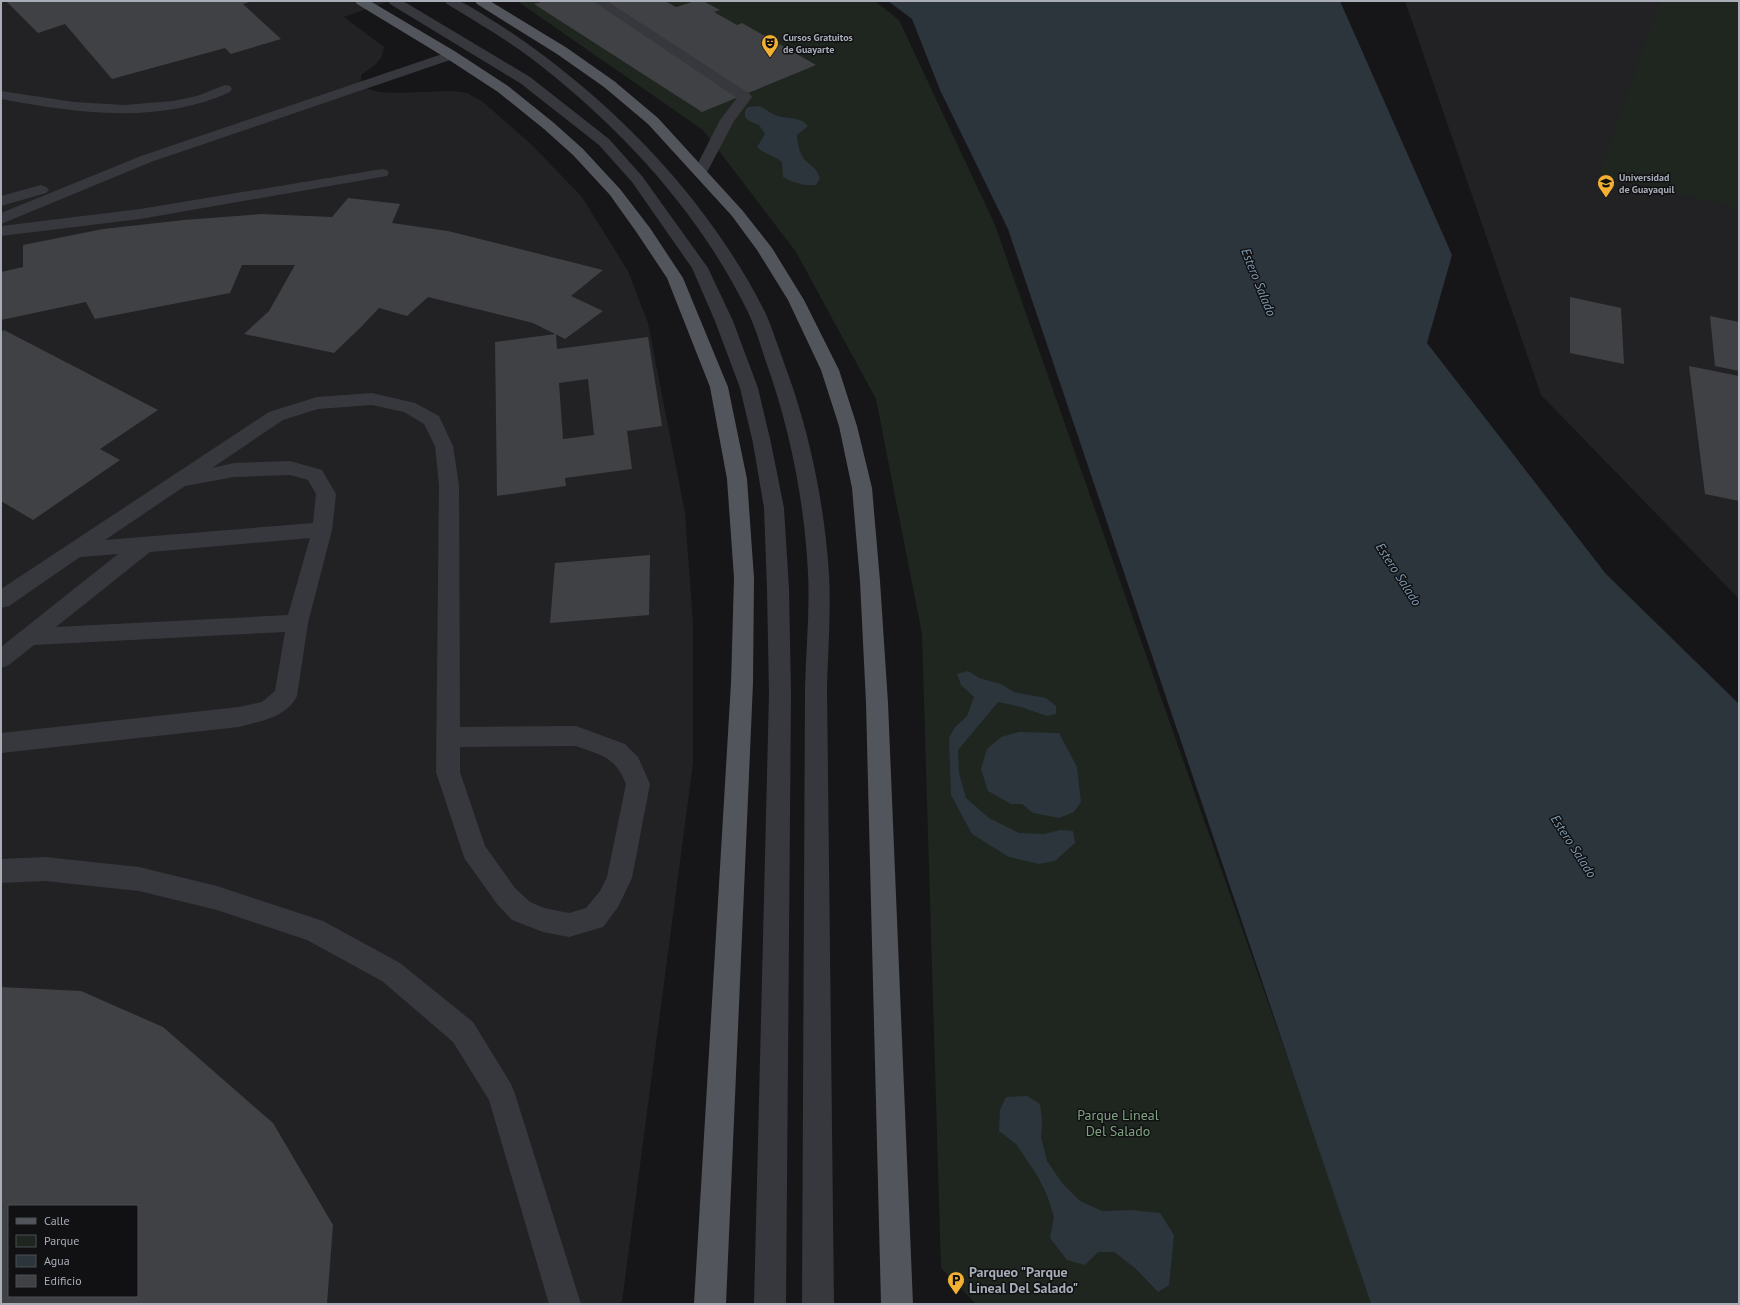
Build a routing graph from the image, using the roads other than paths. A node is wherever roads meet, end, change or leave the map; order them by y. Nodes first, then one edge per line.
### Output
1 (361, 1) edge
2 (394, 1) edge
3 (451, 1) edge
4 (481, 1) edge
5 (599, 1) edge
6 (451, 55) junction
7 (225, 89) dead end
8 (1, 95) edge
9 (146, 160) junction
10 (701, 171) junction
11 (382, 174) dead end
12 (1, 201) edge
13 (1, 220) edge
14 (1, 231) edge
15 (174, 483) junction
16 (322, 530) junction
17 (144, 545) junction
18 (77, 550) junction
19 (1, 600) edge
20 (297, 623) junction
21 (28, 637) junction
22 (1, 659) edge
23 (448, 737) junction
24 (1, 743) edge
25 (1, 871) edge
26 (565, 1304) edge
27 (710, 1304) edge
28 (770, 1304) edge
29 (818, 1304) edge
30 (897, 1304) edge

1 - 6 main road
2 - 28 lane
3 - 29 lane
4 - 10 main road
5 - 10 lane
6 - 9 lane
6 - 27 main road
7 - 8 lane
9 - 12 lane
9 - 13 lane
10 - 30 main road
11 - 14 lane
15 - 16 lane
15 - 18 lane
15 - 23 lane
16 - 17 lane
16 - 20 lane
17 - 18 lane
17 - 21 lane
18 - 19 lane
20 - 21 lane
20 - 24 lane
21 - 22 lane
23 - 23 lane
25 - 26 lane

